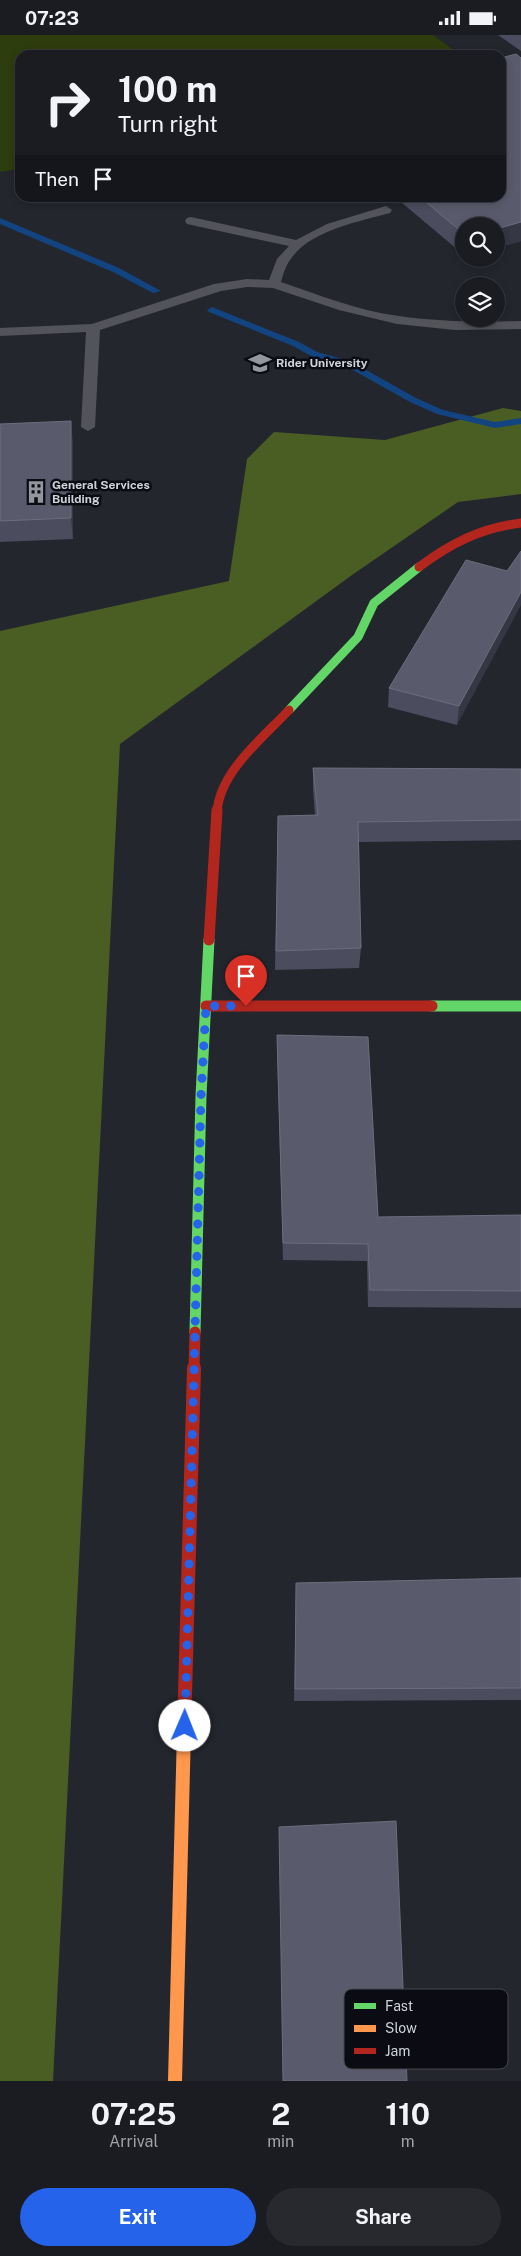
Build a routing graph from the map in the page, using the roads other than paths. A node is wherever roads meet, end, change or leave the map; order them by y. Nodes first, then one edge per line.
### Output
1 (386, 210) dead end
2 (191, 221) dead end
3 (298, 244) junction
4 (274, 284) junction
5 (521, 325) edge
6 (93, 328) junction
7 (0, 332) edge
8 (88, 427) dead end
9 (521, 523) edge
10 (206, 1006) junction
11 (521, 1007) edge
12 (175, 2081) edge

1 - 3 lane
2 - 3 lane
3 - 4 lane
4 - 5 lane
4 - 6 lane
6 - 7 lane
6 - 8 lane
9 - 10 street
10 - 11 street
10 - 12 street

